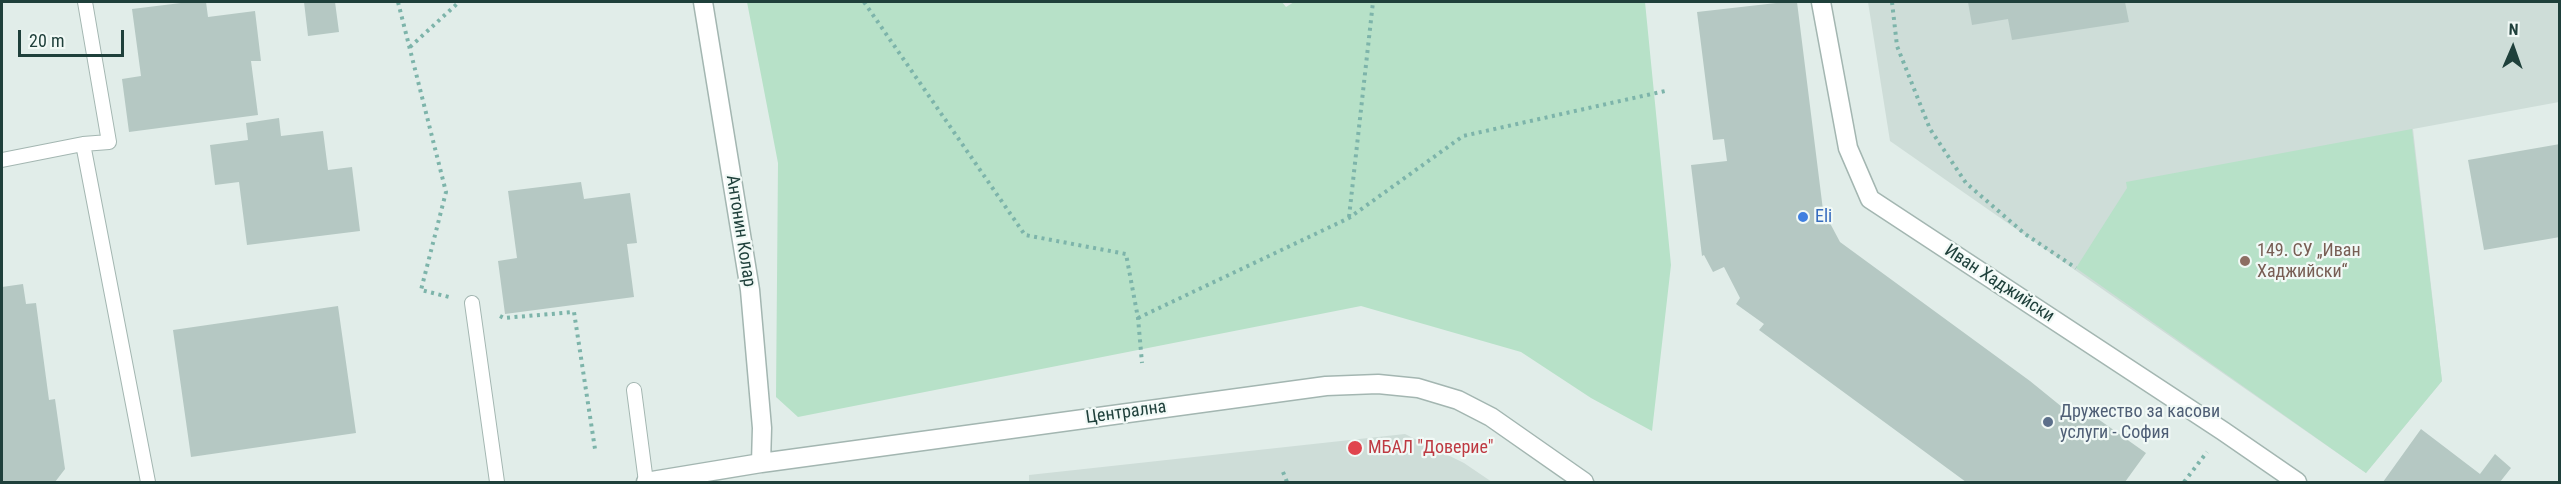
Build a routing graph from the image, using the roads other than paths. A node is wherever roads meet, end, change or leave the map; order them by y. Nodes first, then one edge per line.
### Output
1 (85, 2) edge
2 (703, 2) edge
3 (1821, 2) edge
4 (83, 144) junction
5 (2, 160) edge
6 (472, 303) road end
7 (634, 390) dead end
8 (761, 463) junction
9 (148, 483) edge
10 (497, 483) edge
11 (646, 483) edge
12 (1584, 483) edge
13 (2297, 483) edge

1 - 4 lane
2 - 8 street, Антонин Колар
3 - 13 street, Иван Хаджийски
4 - 5 lane
4 - 9 lane
6 - 10 lane
7 - 11 lane
8 - 11 street, Централна
8 - 12 street, Централна

